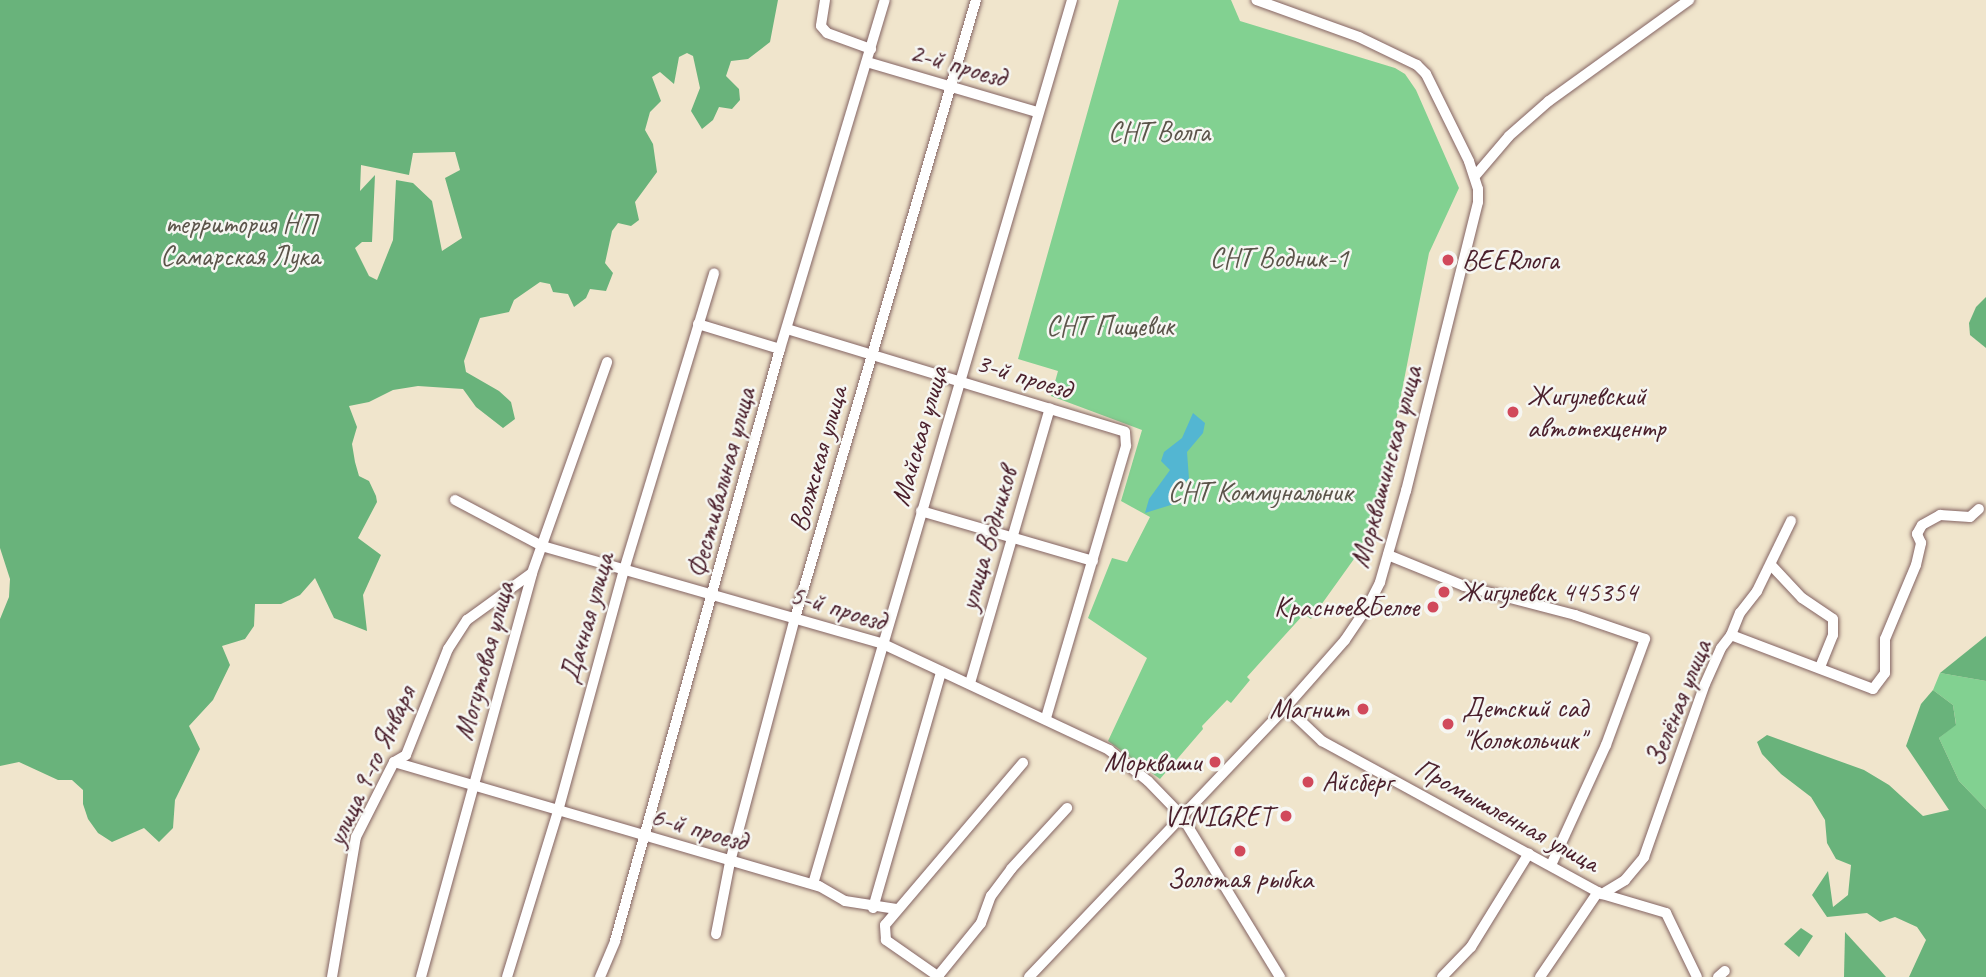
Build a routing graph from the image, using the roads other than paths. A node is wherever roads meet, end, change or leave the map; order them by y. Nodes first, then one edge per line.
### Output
1 (825, 0) edge
2 (885, 0) edge
3 (976, 0) edge
4 (1072, 0) edge
5 (1256, 0) edge
6 (1689, 0) edge
7 (871, 49) junction
8 (867, 62) junction
9 (951, 86) junction
10 (1037, 112) junction
11 (1475, 176) junction
12 (714, 273) dead end
13 (698, 324) junction
14 (788, 329) junction
15 (780, 349) junction
16 (872, 355) junction
17 (607, 362) dead end
18 (959, 380) junction
19 (1050, 408) junction
20 (455, 500) dead end
21 (1979, 509) dead end
22 (921, 511) junction
23 (1791, 521) dead end
24 (1012, 538) junction
25 (542, 546) junction
26 (1388, 555) junction
27 (1093, 561) junction
28 (1771, 565) junction
29 (624, 570) junction
30 (532, 573) junction
31 (714, 595) junction
32 (795, 618) junction
33 (1731, 635) junction
34 (881, 643) junction
35 (1820, 668) junction
36 (941, 672) junction
37 (970, 683) junction
38 (1286, 707) junction
39 (1046, 718) junction
40 (394, 762) junction
41 (1023, 763) dead end
42 (474, 787) junction
43 (1067, 808) dead end
44 (558, 811) junction
45 (1181, 815) junction
46 (644, 837) junction
47 (1529, 853) junction
48 (730, 862) junction
49 (1551, 865) junction
50 (813, 884) junction
51 (1600, 893) junction
52 (873, 908) junction
53 (896, 909) junction
54 (716, 934) dead end
55 (938, 976) edge
56 (332, 977) edge
57 (421, 977) edge
58 (507, 977) edge
59 (600, 977) edge
60 (1029, 977) edge
61 (1280, 977) edge
62 (1442, 977) edge
63 (1540, 977) edge
64 (1697, 977) edge

1 - 7 street
2 - 7 street, Фестивальная улица
3 - 9 street, Волжская улица
4 - 10 street, Майская улица
5 - 11 street, Морквашинская улица
6 - 11 street
7 - 8 street, Фестивальная улица
8 - 9 street, 2-й проезд
8 - 14 street, Фестивальная улица
9 - 10 street, 2-й проезд
9 - 16 street, Волжская улица
10 - 18 street, Майская улица
11 - 26 street, Морквашинская улица
12 - 13 street, Дачная улица
13 - 15 street
13 - 29 street, Дачная улица
14 - 15 street, Фестивальная улица
14 - 16 street, 3-й проезд
15 - 31 street, Фестивальная улица
16 - 18 street, 3-й проезд
16 - 32 street, Волжская улица
17 - 25 street, Могутовая улица
18 - 19 street, 3-й проезд
18 - 22 street, Майская улица
19 - 24 street, улица Водников
19 - 27 street, 3-й проезд
20 - 25 street, 5-й проезд
21 - 35 street
22 - 24 street
22 - 34 street, Майская улица
23 - 28 street, Зелёная улица
24 - 27 street
24 - 37 street, улица Водников
25 - 29 street, 5-й проезд
25 - 30 street, Могутовая улица
26 - 38 street, Морквашинская улица
26 - 49 street
27 - 39 street
28 - 33 street, Зелёная улица
28 - 35 street
29 - 31 street, 5-й проезд
29 - 44 street, Дачная улица
30 - 40 street, улица 9-го Января
30 - 42 street, Могутовая улица
31 - 32 street, 5-й проезд
31 - 46 street, Фестивальная улица
32 - 34 street, 5-й проезд
32 - 48 street, Волжская улица
33 - 35 street
33 - 51 street, Зелёная улица
34 - 36 street, 5-й проезд
34 - 50 street, Майская улица
36 - 37 street, 5-й проезд
36 - 52 street
37 - 39 street, 5-й проезд
38 - 45 street, Морквашинская улица
38 - 47 street, Промышленная улица
39 - 45 street, 5-й проезд
40 - 42 street, 6-й проезд
40 - 56 street, улица 9-го Января
41 - 53 street
42 - 44 street, 6-й проезд
42 - 57 street, Могутовая улица
43 - 55 street
44 - 46 street, 6-й проезд
44 - 58 street, Дачная улица
45 - 60 street, Морквашинская улица
45 - 61 street, 5-й проезд
46 - 48 street, 6-й проезд
46 - 59 street, Фестивальная улица
47 - 49 street, Промышленная улица
47 - 62 street
48 - 50 street, 6-й проезд
48 - 54 street, Волжская улица
49 - 51 street, Промышленная улица
50 - 52 street, 6-й проезд
51 - 63 street, Зелёная улица
51 - 64 street, Промышленная улица
52 - 53 street, 6-й проезд
53 - 55 street

